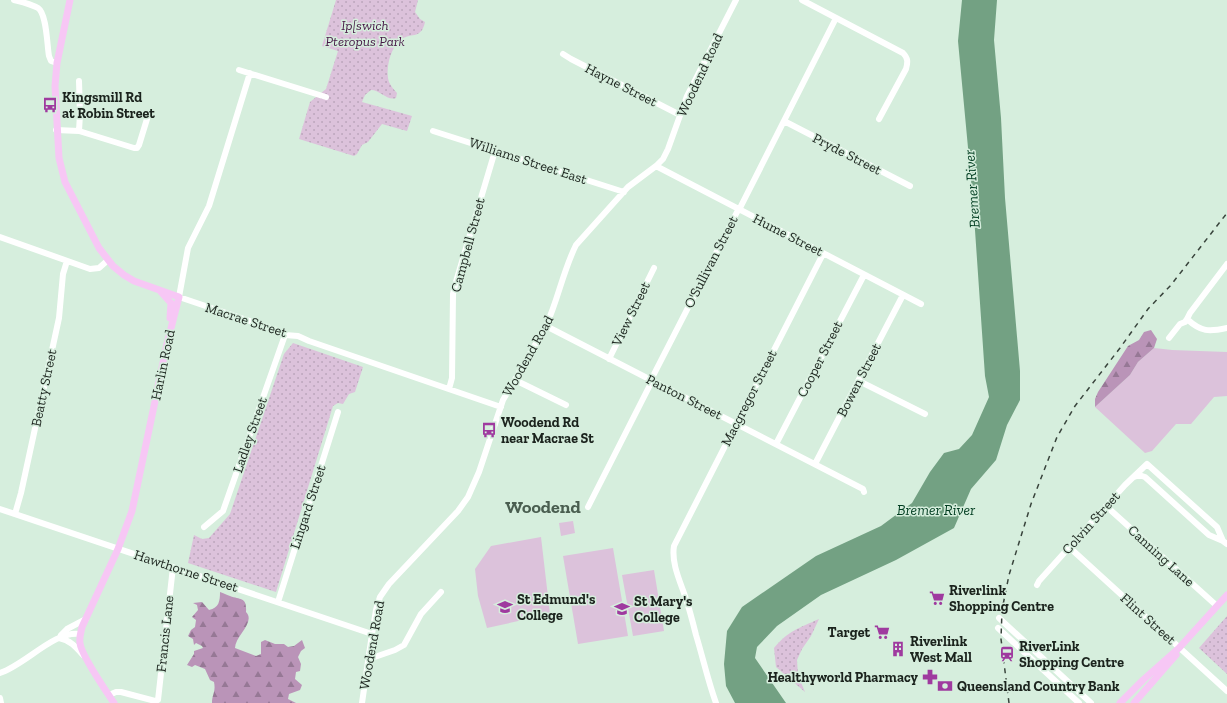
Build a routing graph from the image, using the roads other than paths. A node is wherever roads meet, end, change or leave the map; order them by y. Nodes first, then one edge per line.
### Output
1 (14, 0) edge
2 (70, 0) edge
3 (736, 0) edge
4 (802, 0) edge
5 (836, 18) junction
6 (563, 54) dead end
7 (57, 63) junction
8 (239, 70) dead end
9 (250, 73) junction
10 (79, 81) dead end
11 (326, 98) dead end
12 (680, 115) junction
13 (147, 119) dead end
14 (879, 119) dead end
15 (784, 121) junction
16 (56, 130) junction
17 (79, 131) junction
18 (433, 131) dead end
19 (495, 151) junction
20 (656, 166) junction
21 (910, 186) dead end
22 (624, 192) junction
23 (738, 209) junction
24 (0, 237) edge
25 (823, 254) junction
26 (108, 260) junction
27 (67, 261) junction
28 (1227, 264) edge
29 (654, 268) dead end
30 (864, 275) junction
31 (159, 290) junction
32 (903, 295) junction
33 (179, 297) junction
34 (921, 304) dead end
35 (1187, 320) junction
36 (546, 326) junction
37 (1227, 328) edge
38 (285, 335) junction
39 (1169, 338) dead end
40 (167, 344) junction
41 (609, 359) junction
42 (515, 380) junction
43 (652, 381) junction
44 (859, 381) junction
45 (449, 389) junction
46 (501, 406) junction
47 (566, 406) dead end
48 (338, 412) dead end
49 (925, 414) dead end
50 (736, 424) junction
51 (776, 444) junction
52 (815, 464) junction
53 (1132, 478) junction
54 (864, 492) dead end
55 (1106, 506) junction
56 (588, 507) dead end
57 (0, 509) edge
58 (15, 514) junction
59 (204, 527) dead end
60 (1225, 543) edge
61 (1069, 547) junction
62 (118, 549) junction
63 (173, 567) junction
64 (1037, 585) dead end
65 (441, 592) dead end
66 (1227, 595) edge
67 (278, 602) junction
68 (1217, 606) junction
69 (999, 618) dead end
70 (86, 619) junction
71 (998, 628) dead end
72 (80, 634) junction
73 (372, 634) junction
74 (59, 638) junction
75 (1179, 648) junction
76 (84, 656) junction
77 (369, 659) junction
78 (0, 673) edge
79 (1227, 691) edge
80 (109, 695) junction
81 (0, 698) edge
82 (1, 703) edge
83 (114, 703) edge
84 (362, 703) edge
85 (716, 703) edge
86 (1079, 703) edge
87 (1091, 703) edge
88 (1120, 703) edge
89 (1134, 703) edge

1 - 7 street
2 - 7 main road, Macrae Street
3 - 12 street, Woodend Road
4 - 5 street
5 - 14 street
5 - 15 street, O'Sullivan Street
6 - 12 street, Hayne Street
7 - 16 main road, Macrae Street
8 - 9 street
9 - 11 street
9 - 33 street, Harlin Road
10 - 17 street
12 - 20 street, Woodend Road
13 - 17 street
15 - 21 street, Pryde Street
15 - 23 street, O'Sullivan Street
16 - 17 street
16 - 26 main road, Macrae Street
18 - 19 street, Williams Street East
19 - 22 street, Williams Street East
19 - 45 street, Campbell Street
20 - 22 street, Woodend Road
20 - 23 street, Hume Street
22 - 36 street, Woodend Road
23 - 25 street, Hume Street
23 - 43 street, O'Sullivan Street
24 - 27 street
25 - 30 street, Hume Street
25 - 50 street, Macgregor Street
26 - 27 street
26 - 31 main road, Macrae Street
27 - 58 street, Beatty Street
28 - 35 street
29 - 41 street, View Street
30 - 32 street, Hume Street
30 - 51 street, Cooper Street
31 - 33 main road, Macrae Street
31 - 40 main road
32 - 34 street, Hume Street
32 - 44 street, Bowen Street
33 - 38 street, Macrae Street
33 - 40 main road, Harlin Road
35 - 37 street
35 - 39 street
36 - 41 street, Panton Street
36 - 42 street, Woodend Road
38 - 45 street, Macrae Street
38 - 59 street, Ladley Street
40 - 62 main road, Harlin Road
41 - 43 street, Panton Street
42 - 46 street, Woodend Road
42 - 47 street
43 - 50 street, Panton Street
43 - 56 street, O'Sullivan Street
44 - 49 street
44 - 52 street, Bowen Street
45 - 46 street, Macrae Street
46 - 73 street, Woodend Road
48 - 67 street, Lingard Street
50 - 51 street, Panton Street
50 - 85 street, Macgregor Street
51 - 52 street, Panton Street
52 - 54 street, Panton Street
53 - 55 street, Colvin Street
53 - 60 street
53 - 60 street, Colvin Street
55 - 61 street, Colvin Street
55 - 68 street, Canning Lane
57 - 58 street, Hawthorne Street
58 - 62 street, Hawthorne Street
61 - 64 street, Colvin Street
61 - 75 street, Flint Street
62 - 63 street, Hawthorne Street
62 - 70 main road, Harlin Road
63 - 67 street, Hawthorne Street
63 - 80 street, Francis Lane
65 - 77 street
66 - 68 main road
67 - 73 street, Hawthorne Street
68 - 75 main road
69 - 87 street
70 - 72 main road, Harlin Road
70 - 74 street
71 - 86 street
72 - 74 street
72 - 76 main road
73 - 77 street, Woodend Road
74 - 76 street
74 - 78 street
75 - 79 street, Flint Street
75 - 88 main road
75 - 89 main road
76 - 80 main road
77 - 84 street, Woodend Road
80 - 83 main road
81 - 82 street

